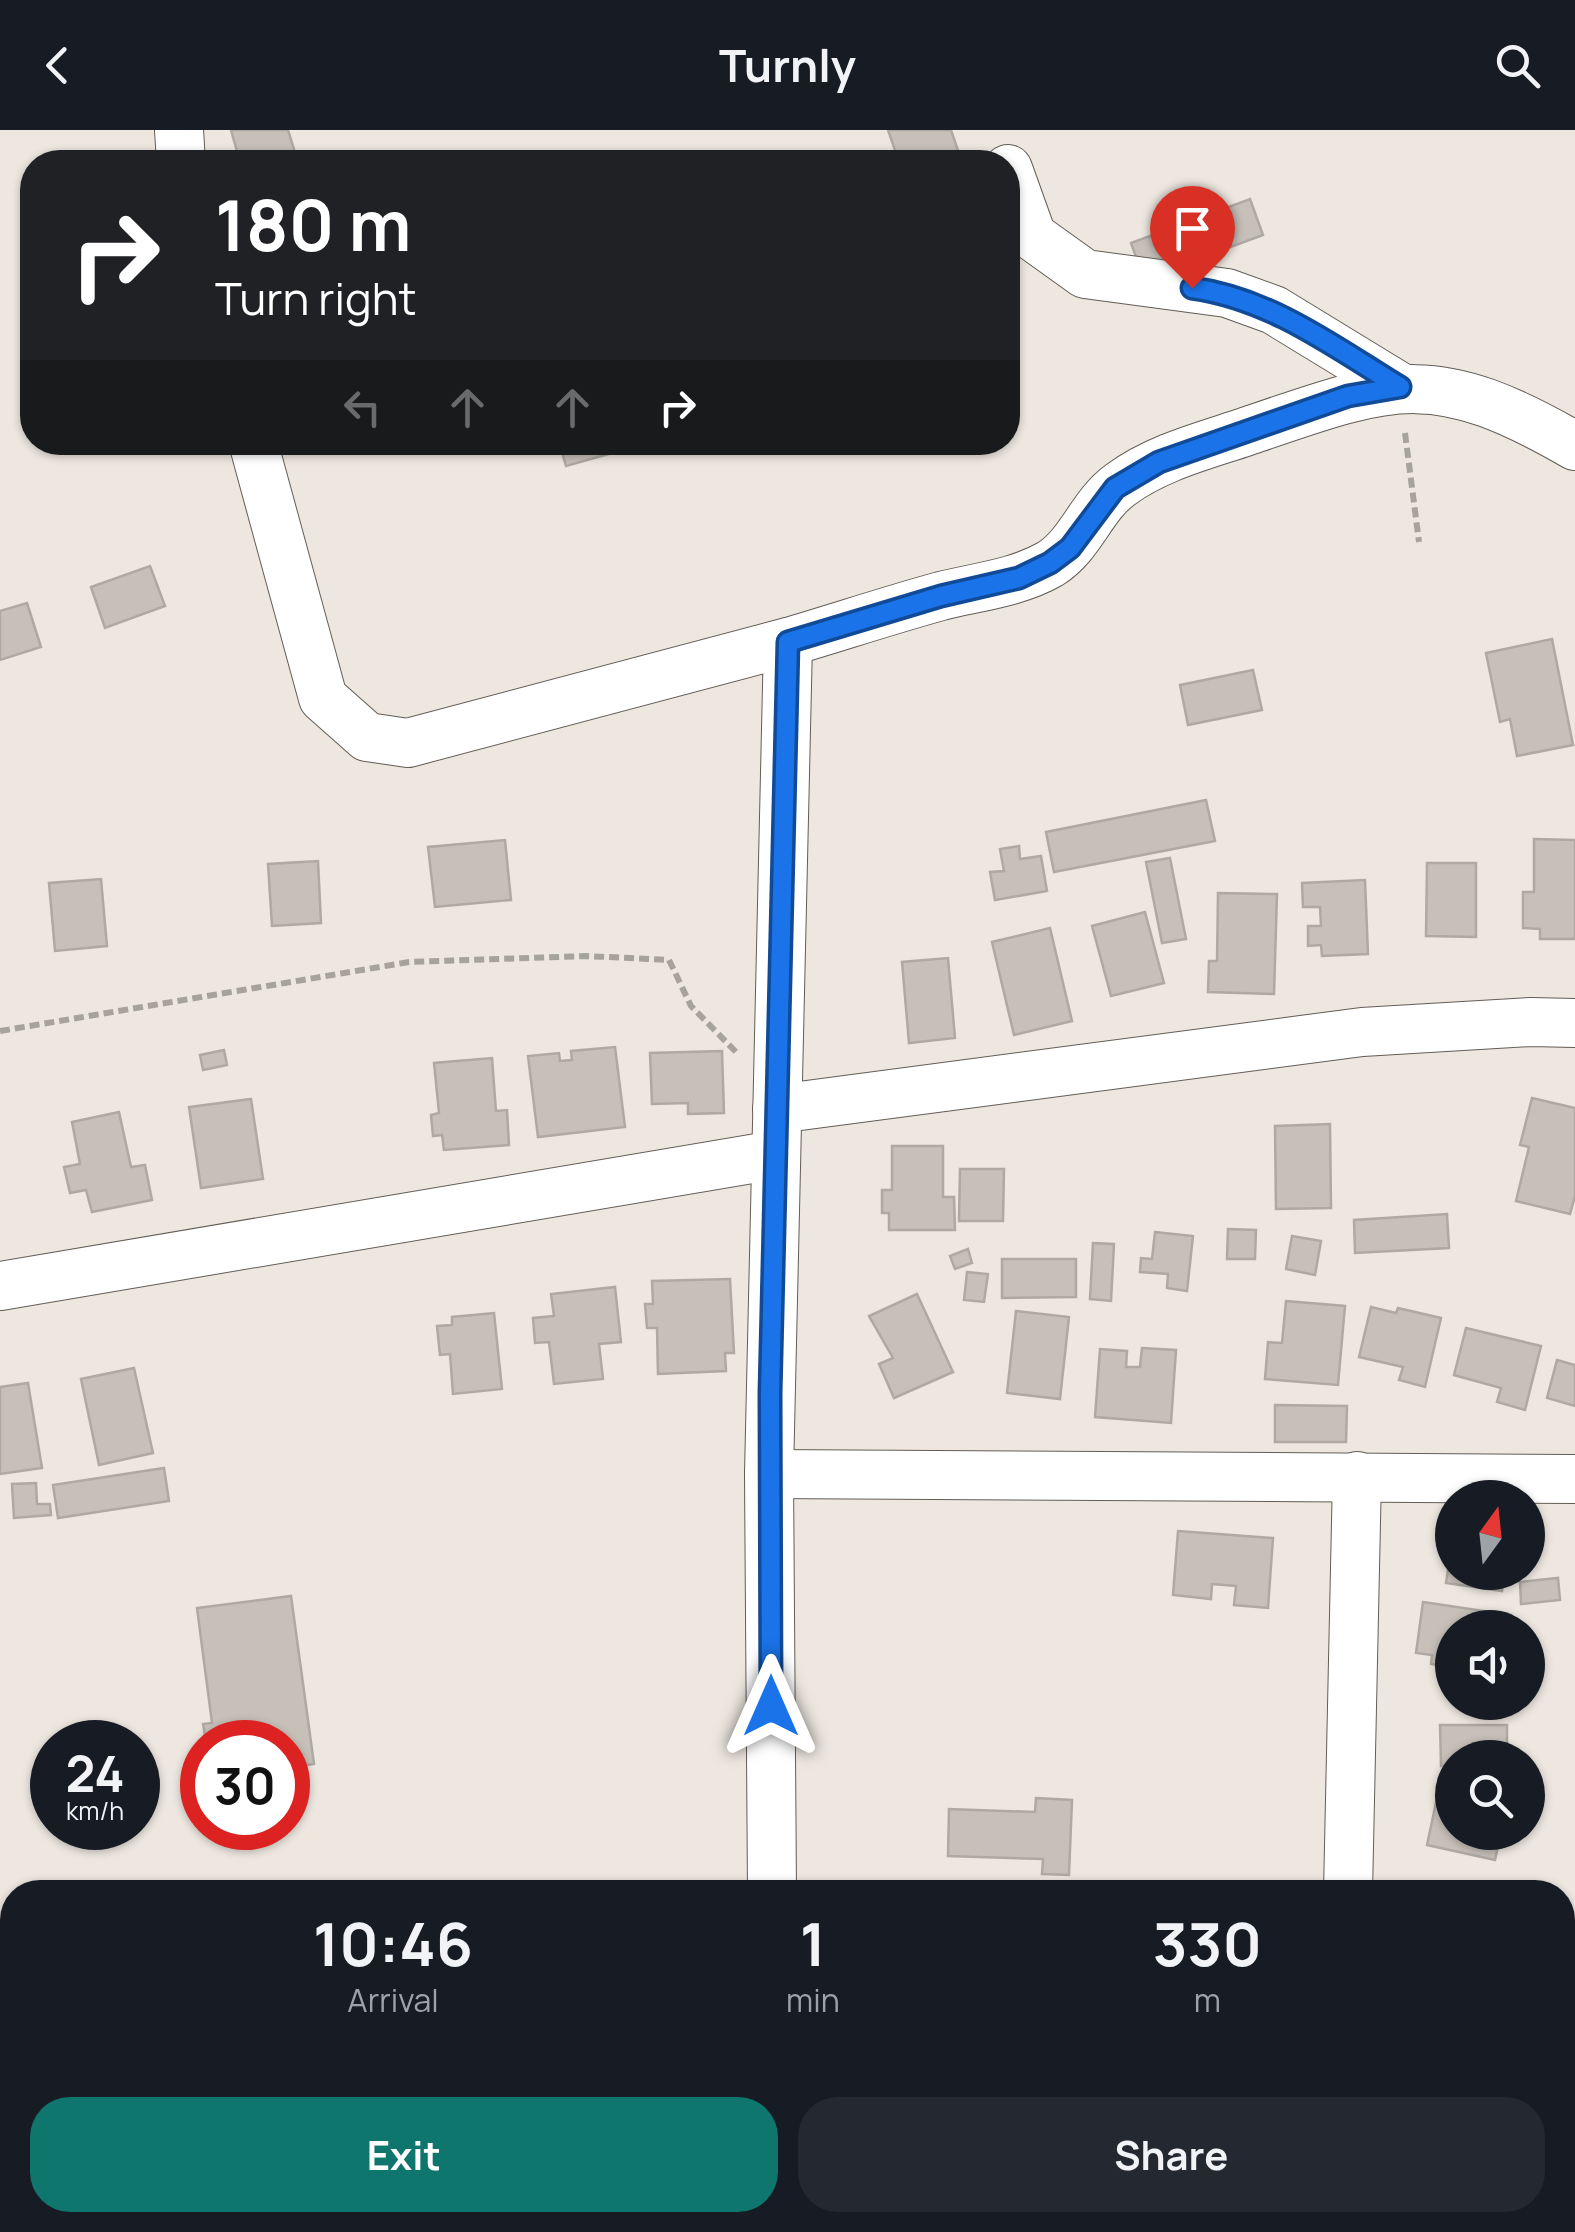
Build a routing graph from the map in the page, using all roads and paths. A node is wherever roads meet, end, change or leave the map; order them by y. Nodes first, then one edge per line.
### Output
1 (1020, 204) edge
2 (1400, 387) junction
3 (1575, 446) edge
4 (257, 455) edge
5 (1419, 542) dead end
6 (788, 642) junction
7 (1575, 1023) edge
8 (0, 1031) edge
9 (777, 1091) junction
10 (775, 1155) junction
11 (0, 1286) edge
12 (769, 1474) junction
13 (1357, 1476) junction
14 (1575, 1478) edge
15 (772, 1880) edge
16 (1348, 1880) edge

1 - 2 street
2 - 3 street
2 - 5 path
2 - 6 street
4 - 6 street
6 - 9 street
7 - 9 street
8 - 9 path
9 - 10 street
10 - 11 street
10 - 12 street
12 - 13 street
12 - 15 street
13 - 14 street
13 - 16 street

